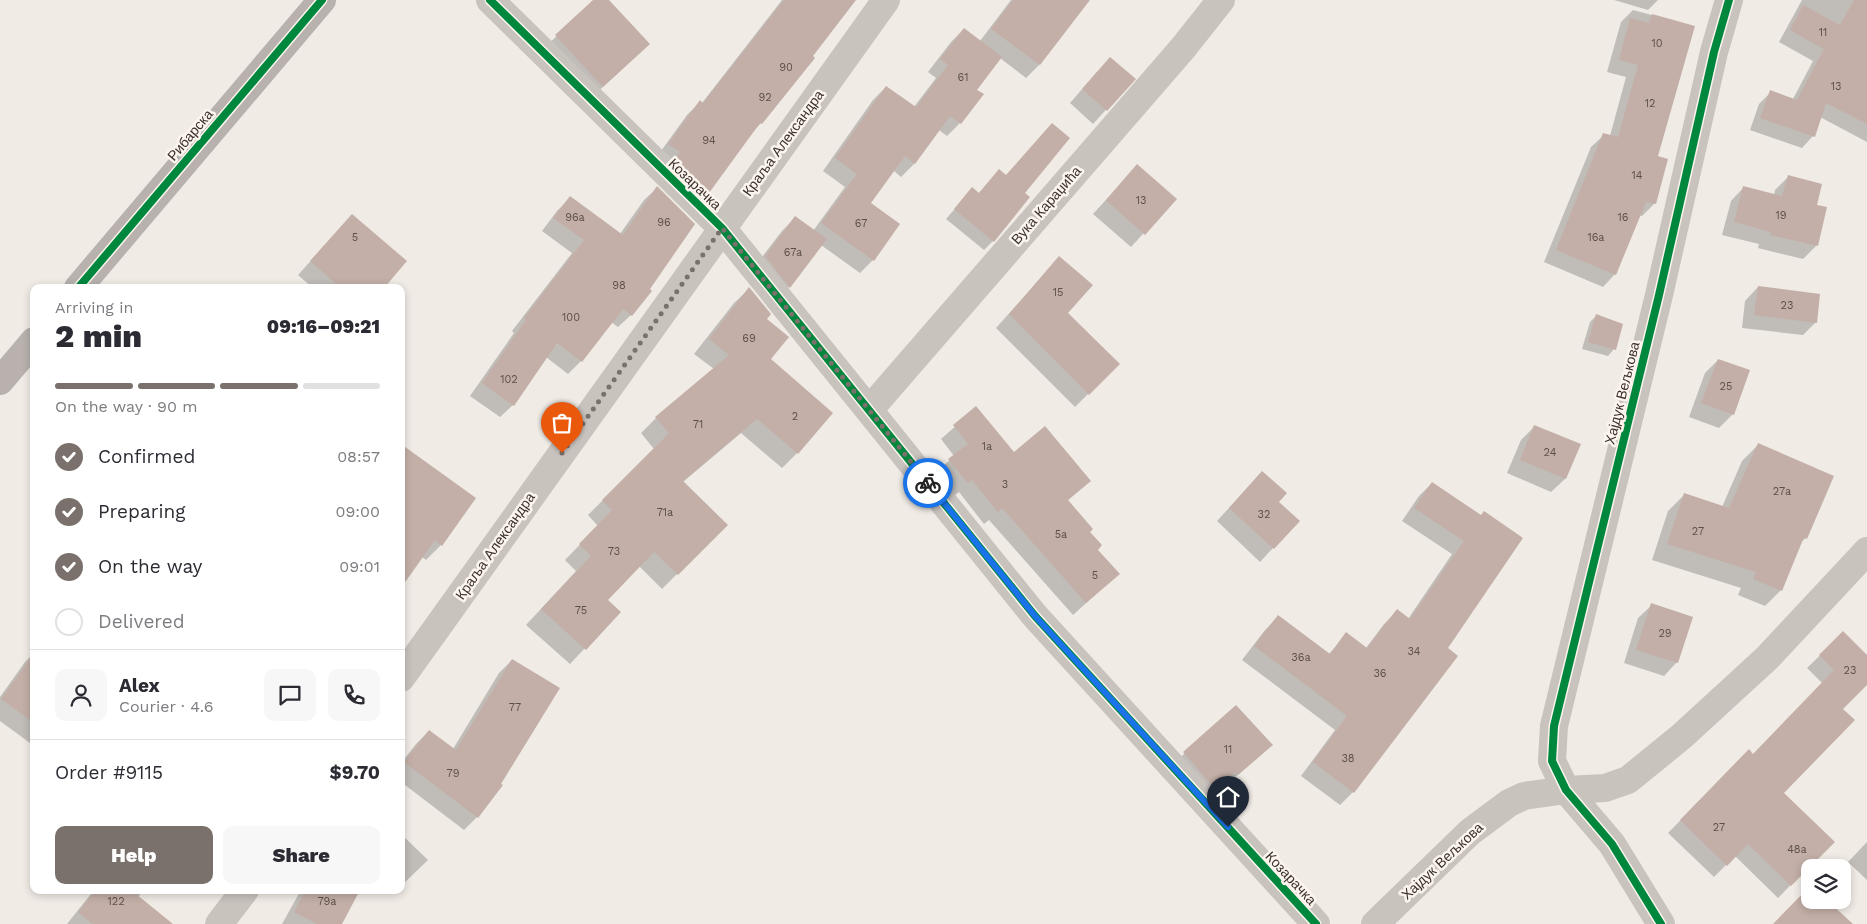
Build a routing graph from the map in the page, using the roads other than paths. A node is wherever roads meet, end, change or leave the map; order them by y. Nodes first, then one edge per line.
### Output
1 (322, 0) edge
2 (490, 0) edge
3 (886, 0) edge
4 (1221, 0) edge
5 (1729, 0) edge
6 (722, 228) junction
7 (81, 284) edge
8 (30, 345) edge
9 (0, 380) edge
10 (870, 409) junction
11 (1867, 552) edge
12 (405, 672) edge
13 (1566, 790) junction
14 (242, 894) edge
15 (219, 924) edge
16 (1316, 924) edge
17 (1375, 924) edge
18 (1661, 924) edge

1 - 7 main road, Рибарска
2 - 6 street, Козарачка
3 - 6 street, Краља Александра
4 - 10 street, Вука Караџића
5 - 13 street, Хајдук Вељкова
6 - 10 street, Козарачка
6 - 12 street, Краља Александра
8 - 9 main road
10 - 16 street, Козарачка
11 - 13 street
13 - 17 street, Хајдук Вељкова
13 - 18 street
14 - 15 street

